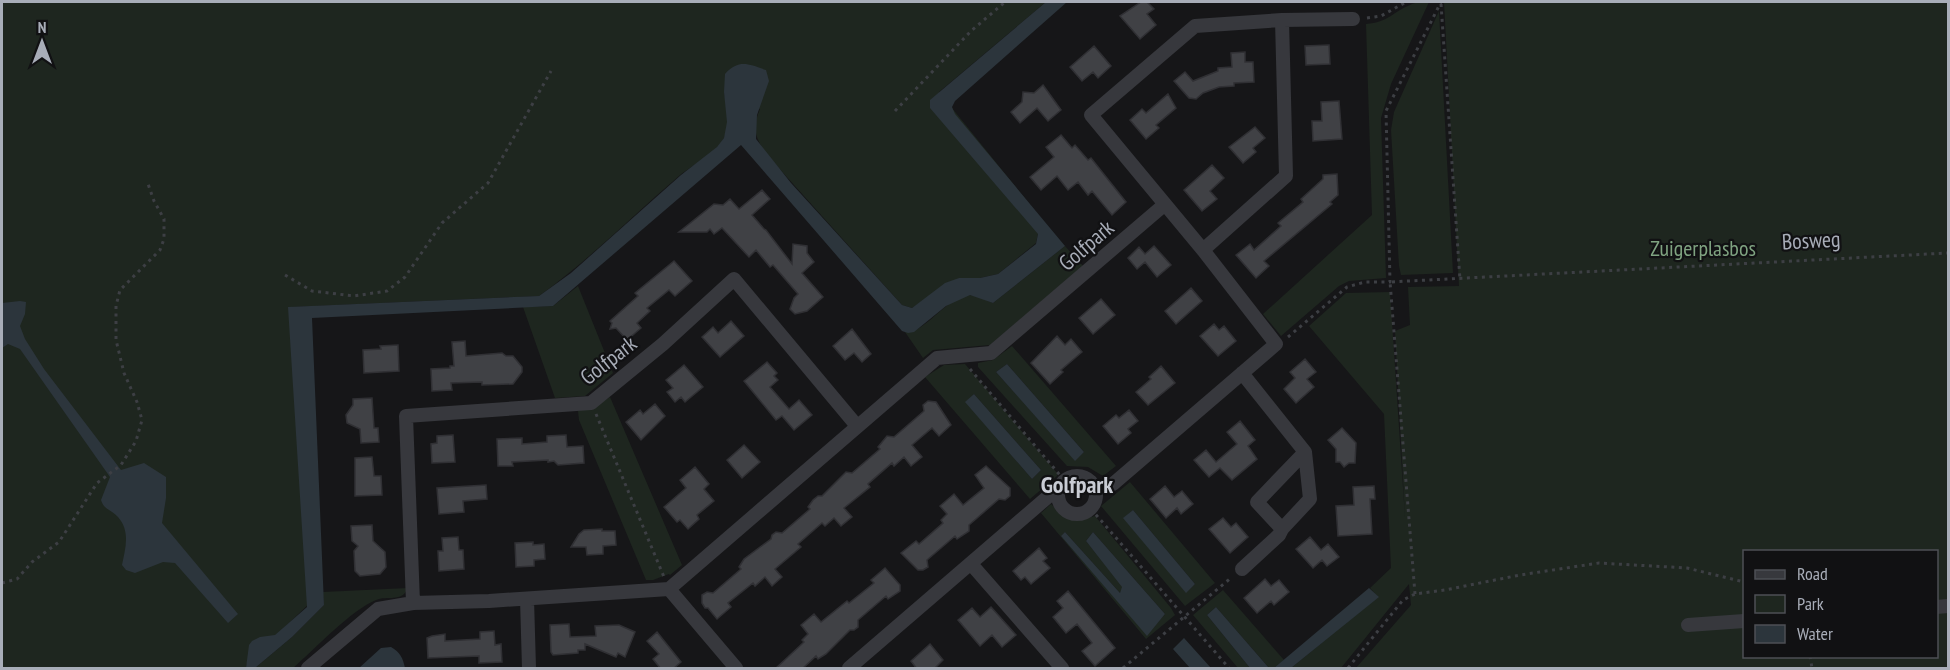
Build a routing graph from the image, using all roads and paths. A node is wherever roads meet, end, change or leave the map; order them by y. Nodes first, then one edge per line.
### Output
1 (1005, 2) edge
2 (1406, 2) edge
3 (1441, 2) edge
4 (1353, 19) joint
5 (1282, 20) junction
6 (551, 71) dead end
7 (895, 111) dead end
8 (147, 181) dead end
9 (1164, 205) junction
10 (1203, 250) junction
11 (1948, 253) edge
12 (285, 274) dead end
13 (1460, 280) junction
14 (1390, 282) junction
15 (1276, 344) junction
16 (959, 357) junction
17 (1242, 374) junction
18 (591, 403) junction
19 (857, 426) junction
20 (1305, 452) junction
21 (1064, 480) junction
22 (1096, 489) junction
23 (1058, 495) junction
24 (1091, 509) junction
25 (1282, 529) junction
26 (972, 565) junction
27 (1242, 569) joint
28 (1743, 582) edge
29 (2, 583) edge
30 (669, 589) junction
31 (1415, 594) junction
32 (527, 599) junction
33 (413, 603) junction
34 (1184, 616) junction
35 (1743, 621) edge
36 (1688, 625) dead end
37 (308, 669) edge
38 (529, 669) edge
39 (736, 669) edge
40 (849, 669) edge
41 (1062, 669) edge
42 (1123, 669) edge
43 (1230, 669) edge
44 (1348, 669) edge

1 - 7 path
2 - 4 path
3 - 13 path
3 - 14 path
4 - 5 street
5 - 9 street
5 - 10 street
6 - 12 path
8 - 29 path
9 - 10 street
9 - 16 street, Golfpark
10 - 15 street
11 - 13 path, Bosweg
13 - 14 path
14 - 15 path
14 - 31 path
15 - 17 street
16 - 19 street, Golfpark
16 - 21 path
17 - 20 street
17 - 22 street
18 - 19 street, Golfpark
18 - 30 path
18 - 33 street, Golfpark
19 - 30 street, Golfpark
20 - 25 street
20 - 25 street
21 - 22 street
21 - 23 street
22 - 24 street
23 - 24 street
23 - 26 street
24 - 34 path
25 - 27 street
26 - 40 street
26 - 41 street
27 - 34 path
28 - 31 path
30 - 32 street
30 - 39 street
31 - 44 path
32 - 33 street
32 - 38 street
33 - 37 street
34 - 42 path
34 - 43 path
35 - 36 street

